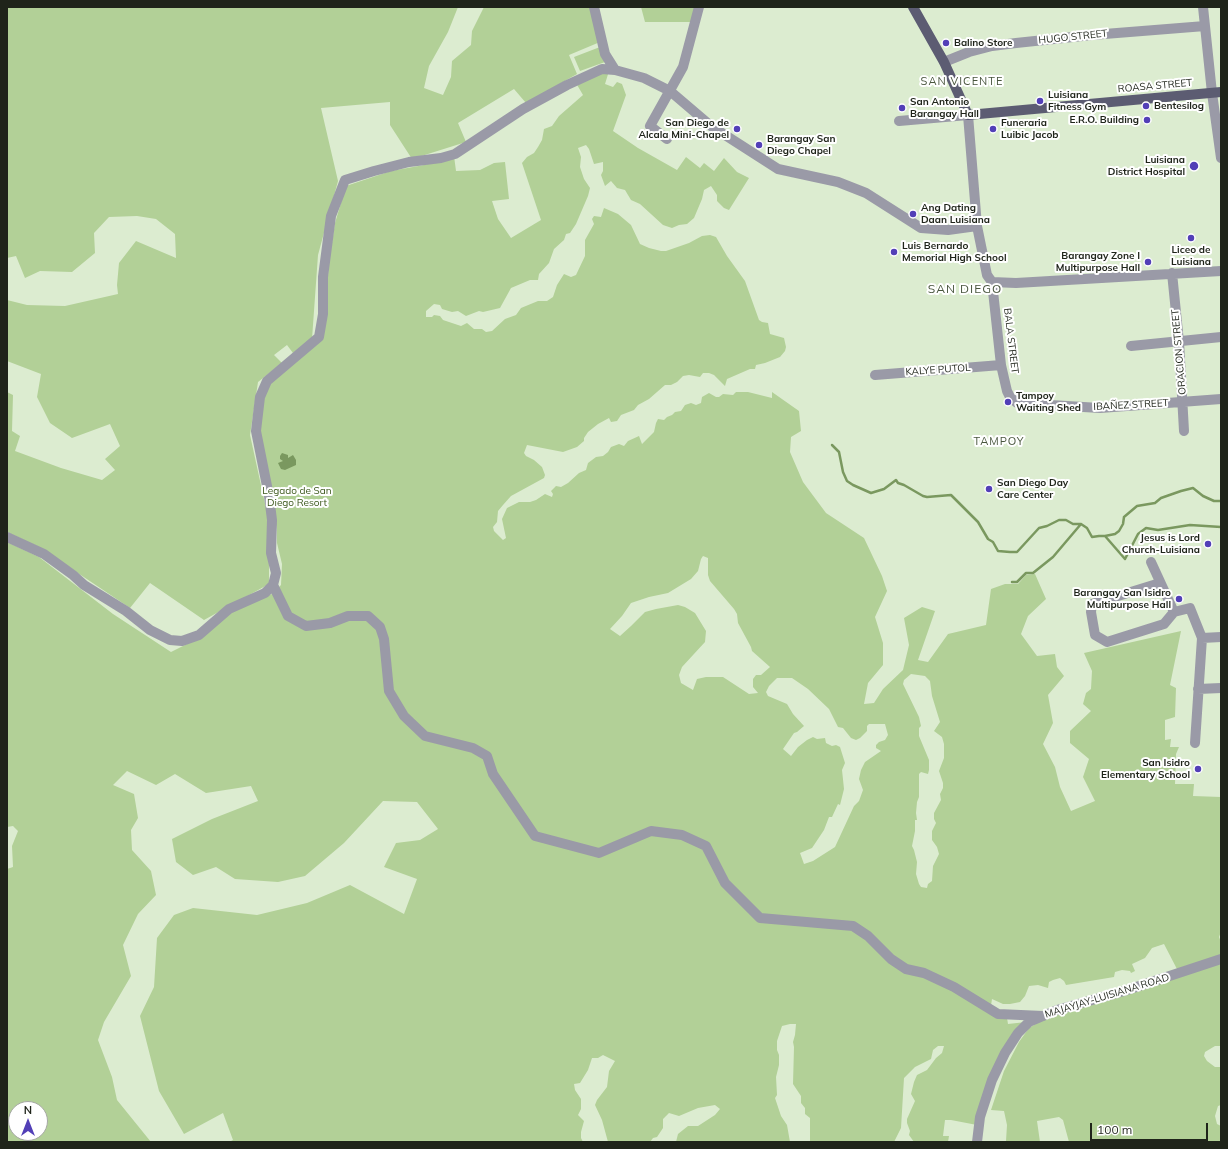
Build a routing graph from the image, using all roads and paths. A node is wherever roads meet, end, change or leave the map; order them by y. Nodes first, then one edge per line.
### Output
1 (594, 7) edge
2 (700, 7) edge
3 (913, 7) edge
4 (1203, 7) edge
5 (1205, 26) junction
6 (944, 62) junction
7 (615, 70) junction
8 (670, 91) junction
9 (1216, 92) edge
10 (968, 115) junction
11 (900, 121) dead end
12 (667, 139) dead end
13 (1221, 154) edge
14 (977, 226) junction
15 (1221, 271) edge
16 (1172, 273) junction
17 (992, 282) junction
18 (1221, 337) edge
19 (1179, 342) junction
20 (1131, 346) dead end
21 (1001, 365) junction
22 (875, 375) dead end
23 (1221, 399) edge
24 (1183, 402) junction
25 (1017, 403) joint
26 (1184, 431) dead end
27 (7, 537) edge
28 (1151, 562) dead end
29 (1160, 583) junction
30 (273, 586) junction
31 (1174, 612) junction
32 (1221, 637) edge
33 (1202, 638) junction
34 (1221, 688) edge
35 (1198, 689) junction
36 (1195, 744) dead end
37 (1221, 958) edge
38 (1043, 1016) junction
39 (977, 1142) edge

1 - 7 street
2 - 8 street
3 - 6 main road, BALA STREET
4 - 5 street
5 - 6 street, HUGO STREET
5 - 9 street
6 - 10 main road, BALA STREET
7 - 8 street
7 - 30 street
8 - 12 street
8 - 14 street
9 - 10 main road, ROASA STREET
9 - 13 street
10 - 11 street, ROASA STREET
10 - 14 street, BALA STREET
14 - 17 street, BALA STREET
15 - 16 street
16 - 17 street
16 - 19 street, ORACION STREET
17 - 21 street, BALA STREET
18 - 19 street
19 - 20 street
19 - 24 street, ORACION STREET
21 - 22 street, KALYE PUTOL
21 - 25 street, BALA STREET
23 - 24 street, IBAÑEZ STREET
24 - 25 street, IBAÑEZ STREET
24 - 26 street, ORACION STREET
27 - 30 street
28 - 29 street
29 - 31 street
29 - 31 street
30 - 38 street
31 - 33 street
32 - 33 street
33 - 35 street
34 - 35 street
35 - 36 street
37 - 38 street, MAJAYJAY-LUISIANA ROAD
38 - 39 street, MAJAYJAY-LUISIANA ROAD

